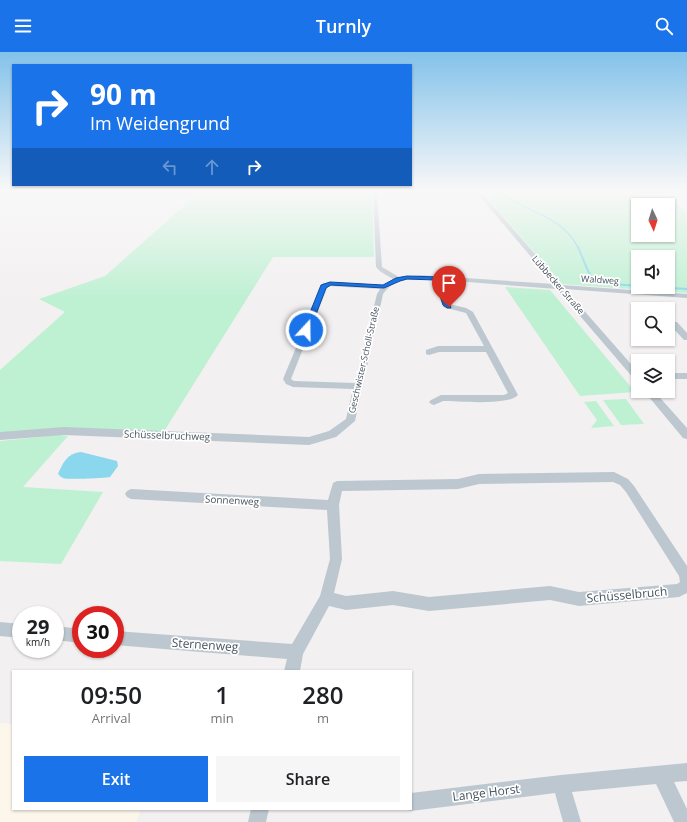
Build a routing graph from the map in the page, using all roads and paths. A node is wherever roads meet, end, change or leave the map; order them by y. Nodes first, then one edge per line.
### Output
1 (377, 228) edge
2 (509, 228) edge
3 (437, 278) junction
4 (398, 279) junction
5 (384, 286) junction
6 (560, 286) junction
7 (687, 296) edge
8 (675, 324) edge
9 (687, 324) edge
10 (675, 328) edge
11 (687, 338) edge
12 (489, 349) junction
13 (429, 352) dead end
14 (631, 369) edge
15 (675, 376) edge
16 (687, 376) edge
17 (359, 386) junction
18 (655, 398) edge
19 (434, 402) dead end
20 (350, 421) joint
21 (687, 435) edge
22 (0, 436) edge
23 (131, 494) dead end
24 (333, 505) junction
25 (326, 598) junction
26 (0, 629) edge
27 (12, 630) edge
28 (124, 639) edge
29 (296, 652) junction
30 (292, 670) edge
31 (687, 772) edge
32 (661, 775) junction
33 (561, 784) junction
34 (412, 802) edge
35 (260, 810) edge
36 (257, 822) edge
37 (572, 822) edge
38 (684, 822) edge

1 - 4 street
2 - 6 street, Lübbecker Straße
3 - 4 street
3 - 6 street
3 - 12 street
4 - 5 street
5 - 17 street, Geschwister-Scholl-Straße
5 - 17 street
6 - 7 street, Waldweg
6 - 14 street, Lübbecker Straße
8 - 9 street
10 - 11 street
12 - 13 street
12 - 19 street
15 - 16 street
17 - 20 street, Geschwister-Scholl-Straße
18 - 21 street
20 - 22 street, Schüsselbruchweg
23 - 24 street, Sonnenweg
24 - 25 street
24 - 25 street, Schüsselbruch
25 - 29 street
26 - 27 street
28 - 29 street, Sternenweg
29 - 30 street
31 - 32 street, Lange Horst
32 - 33 street, Lange Horst
32 - 38 street
33 - 34 street, Lange Horst
33 - 37 street
35 - 36 street

